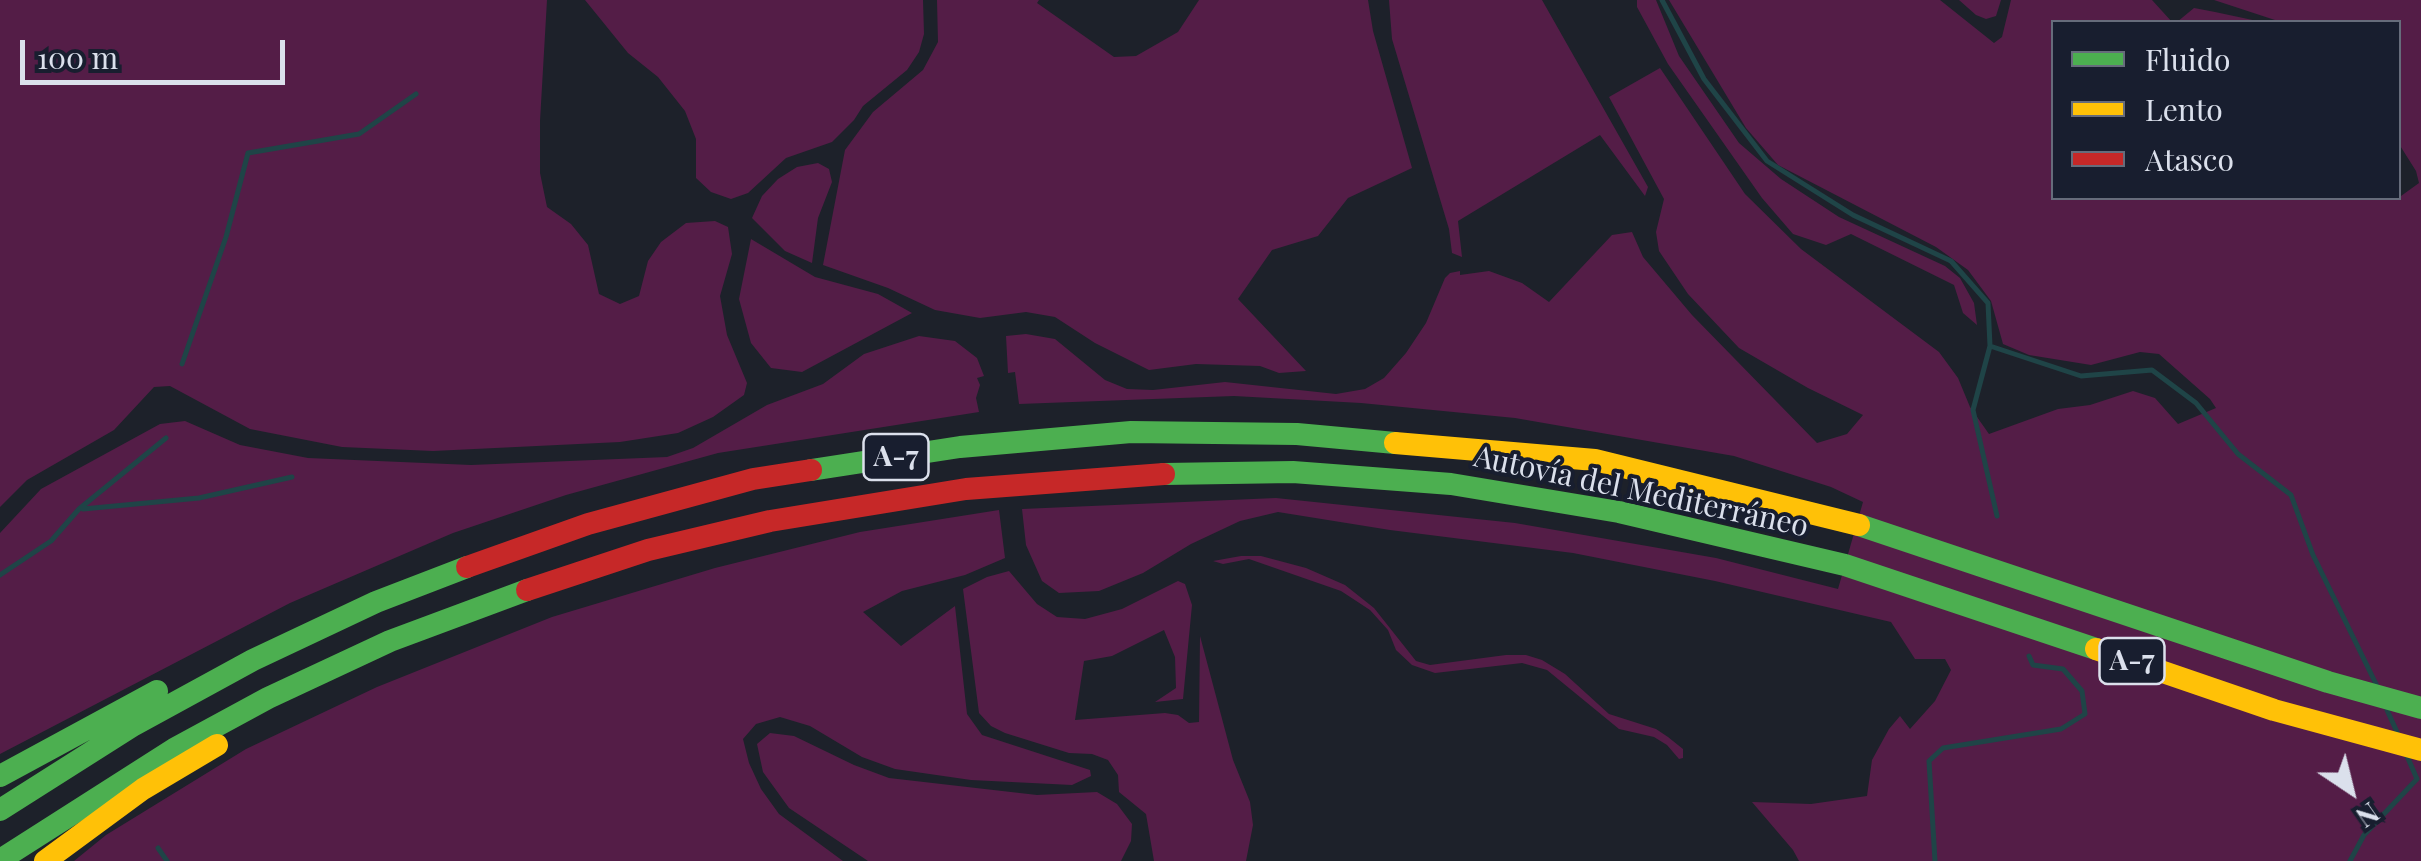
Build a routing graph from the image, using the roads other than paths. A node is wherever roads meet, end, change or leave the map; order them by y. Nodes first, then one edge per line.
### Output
1 (310, 633) junction
2 (268, 698) junction
3 (2421, 708) edge
4 (2421, 750) edge
5 (0, 776) edge
6 (0, 810) edge
7 (0, 860) edge
8 (45, 861) edge

1 - 3 highway, Autovía del Mediterráneo / A-7
1 - 5 highway
1 - 6 highway, Autovía del Mediterráneo / A-7
2 - 4 highway, Autovía del Mediterráneo / A-7
2 - 7 highway, Autovía del Mediterráneo / A-7
2 - 8 highway

